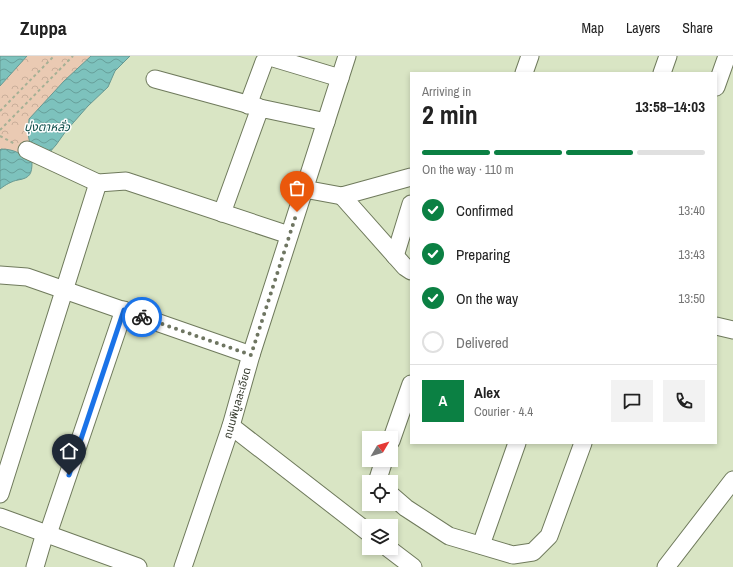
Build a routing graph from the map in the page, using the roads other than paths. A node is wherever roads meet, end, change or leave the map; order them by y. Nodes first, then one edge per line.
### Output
1 (347, 56) edge
2 (530, 56) edge
3 (668, 56) edge
4 (727, 56) edge
5 (524, 72) edge
6 (662, 72) edge
7 (340, 78) junction
8 (155, 79) dead end
9 (717, 84) edge
10 (254, 106) junction
11 (326, 122) junction
12 (27, 150) dead end
13 (410, 177) edge
14 (98, 183) junction
15 (304, 189) junction
16 (342, 196) junction
17 (410, 207) edge
18 (222, 213) junction
19 (289, 235) junction
20 (395, 256) junction
21 (410, 270) edge
22 (0, 275) edge
23 (64, 290) junction
24 (124, 310) junction
25 (717, 326) edge
26 (733, 330) edge
27 (251, 355) junction
28 (410, 387) edge
29 (231, 426) junction
30 (395, 431) edge
31 (518, 444) edge
32 (583, 444) edge
33 (733, 480) edge
34 (0, 494) edge
35 (398, 501) edge
36 (0, 517) edge
37 (362, 528) edge
38 (47, 534) junction
39 (481, 546) junction
40 (397, 555) edge
41 (34, 567) edge
42 (138, 567) edge
43 (184, 567) edge
44 (412, 567) edge
45 (666, 567) edge

1 - 7 street, ถนนพิบูลละเอียด
2 - 5 street
3 - 6 street
4 - 9 street
7 - 10 street
7 - 11 street, ถนนพิบูลละเอียด
8 - 10 street
10 - 11 street
10 - 18 street
11 - 15 street, ถนนพิบูลละเอียด
12 - 14 street
13 - 16 street
14 - 18 street
14 - 23 street
15 - 16 street
15 - 19 street, ถนนพิบูลละเอียด
16 - 20 street
17 - 20 street
18 - 19 street
19 - 27 street, ถนนพิบูลละเอียด
20 - 21 street
22 - 23 street
23 - 24 street
23 - 34 street
24 - 27 street
24 - 38 street
25 - 26 street
27 - 29 street, ถนนพิบูลละเอียด
28 - 30 street
29 - 37 street
29 - 43 street, ถนนพิบูลละเอียด
31 - 39 street
32 - 39 street
33 - 45 street
35 - 39 street
36 - 38 street
38 - 41 street
38 - 42 street
40 - 44 street

